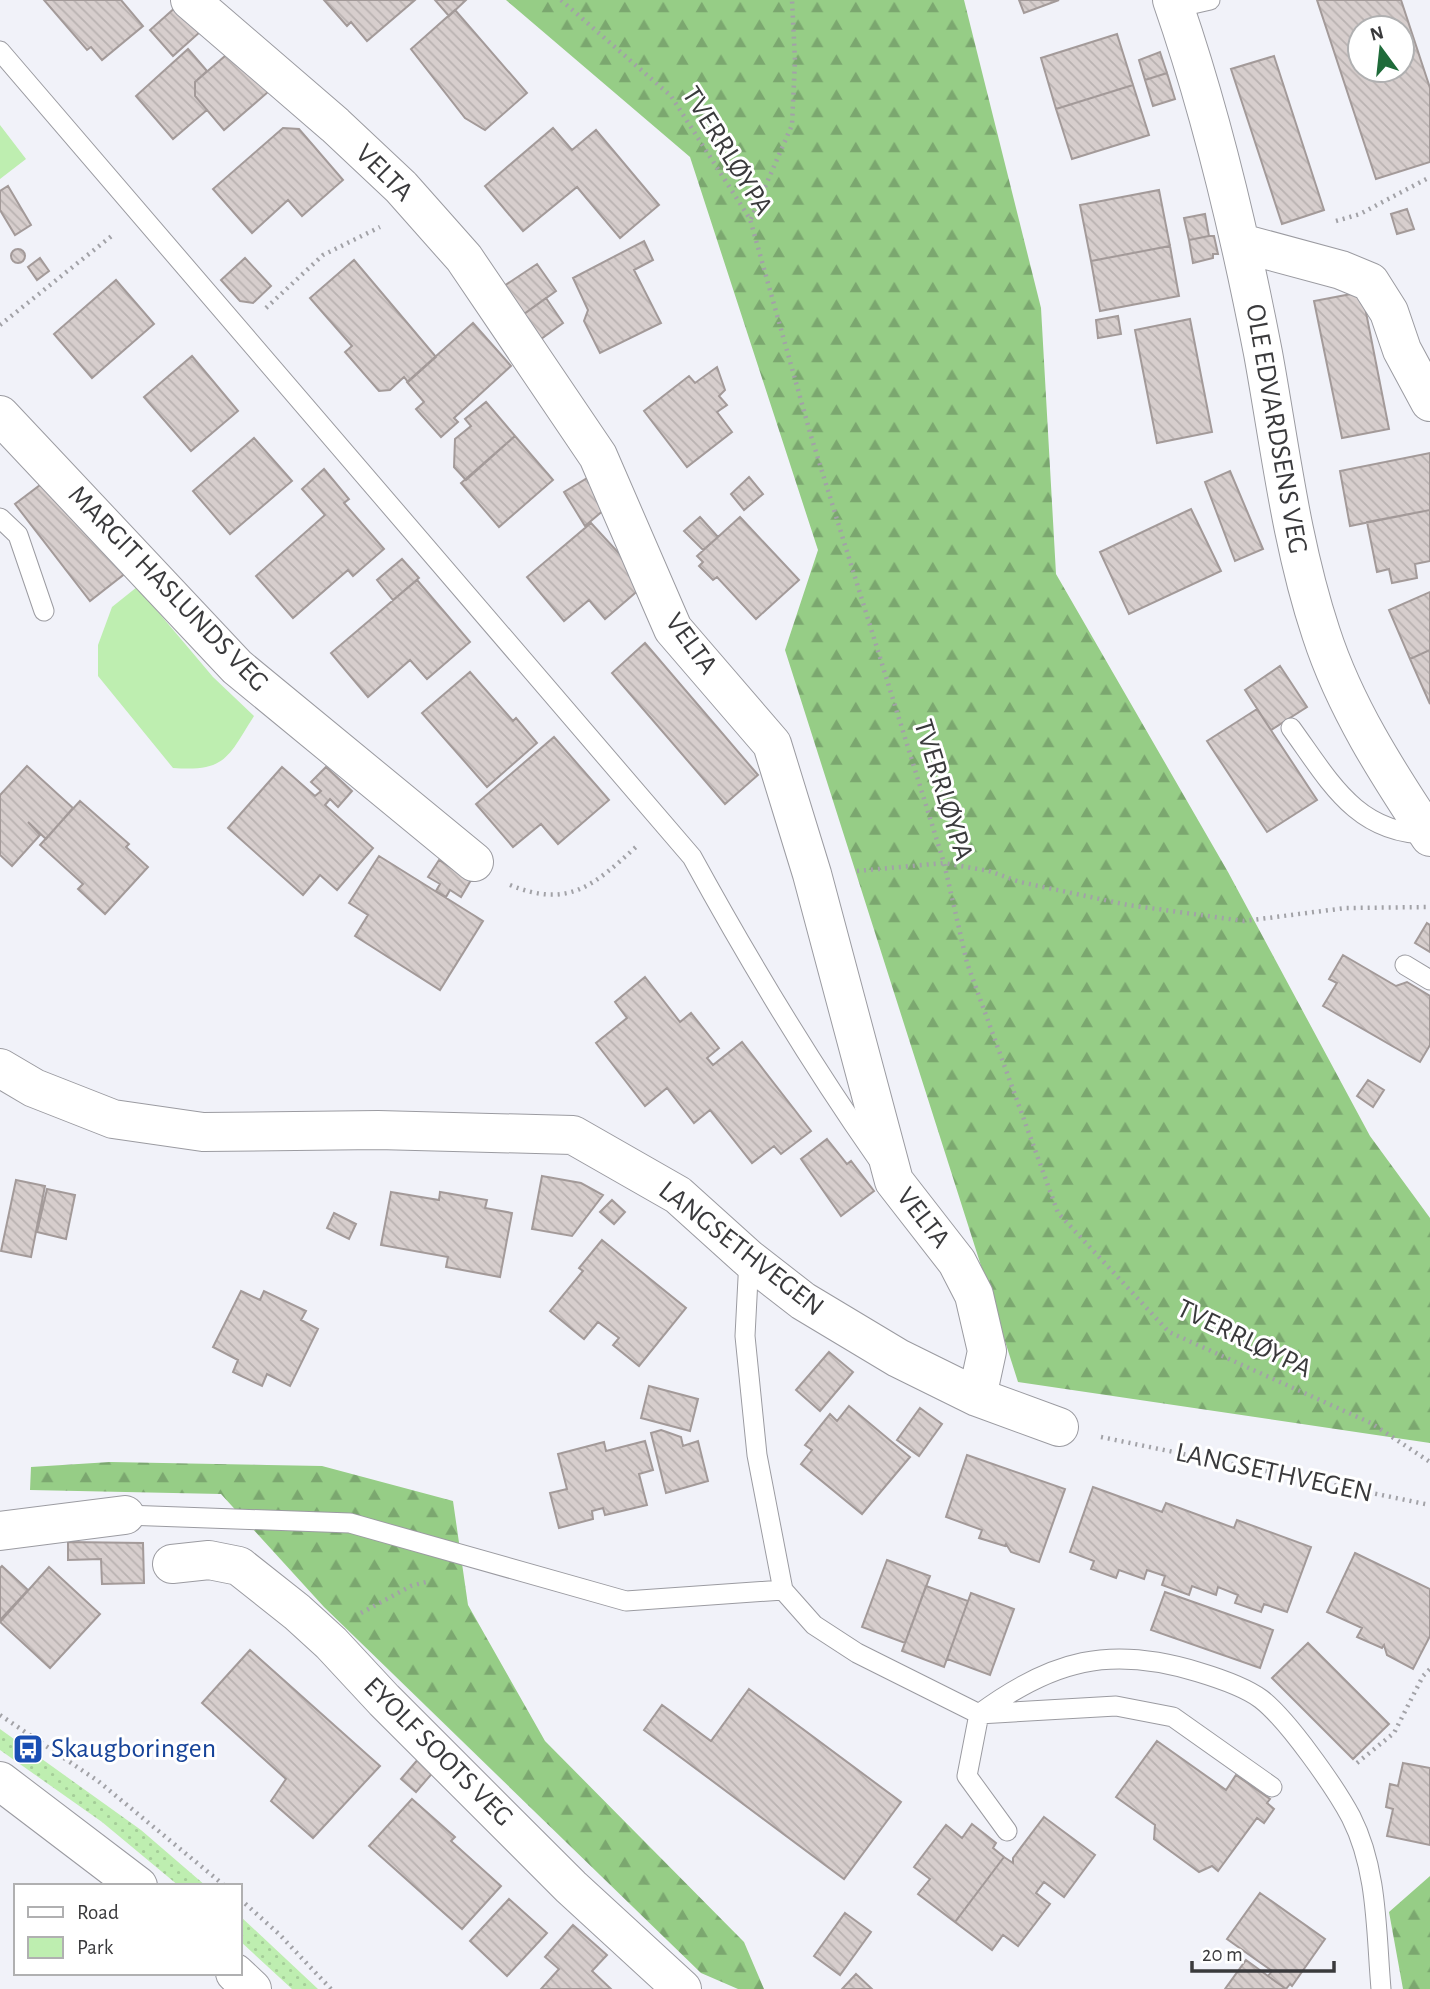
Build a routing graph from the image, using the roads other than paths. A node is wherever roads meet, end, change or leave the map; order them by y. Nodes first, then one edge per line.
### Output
1 (190, 0) edge
2 (1185, 3) edge
3 (0, 51) edge
4 (1253, 246) junction
5 (1430, 402) edge
6 (0, 415) edge
7 (0, 518) edge
8 (44, 611) dead end
9 (1291, 728) dead end
10 (1429, 836) edge
11 (488, 872) road end
12 (1405, 965) dead end
13 (1430, 981) edge
14 (0, 1068) edge
15 (894, 1181) junction
16 (749, 1259) junction
17 (976, 1397) junction
18 (1059, 1427) road end
19 (125, 1515) joint
20 (0, 1531) edge
21 (172, 1564) dead end
22 (783, 1590) junction
23 (979, 1714) junction
24 (0, 1781) edge
25 (1272, 1787) dead end
26 (1007, 1831) dead end
27 (135, 1884) edge
28 (237, 1975) edge
29 (252, 1989) edge
30 (682, 1989) edge
31 (1381, 1989) edge

1 - 15 street, VELTA
2 - 4 street, OLE EDVARDSENS VEG
3 - 15 lane
4 - 5 street
4 - 10 street, OLE EDVARDSENS VEG
6 - 11 street, MARGIT HASLUNDS VEG
7 - 8 lane
9 - 10 lane
12 - 13 lane
14 - 16 street, LANGSETHVEGEN
15 - 17 street, VELTA
16 - 17 street, LANGSETHVEGEN
16 - 22 lane
17 - 18 street, LANGSETHVEGEN
19 - 20 street
19 - 22 lane
21 - 30 street, EYOLF SOOTS VEG
22 - 23 lane
23 - 25 lane
23 - 26 lane
23 - 31 lane
24 - 27 street
28 - 29 street

